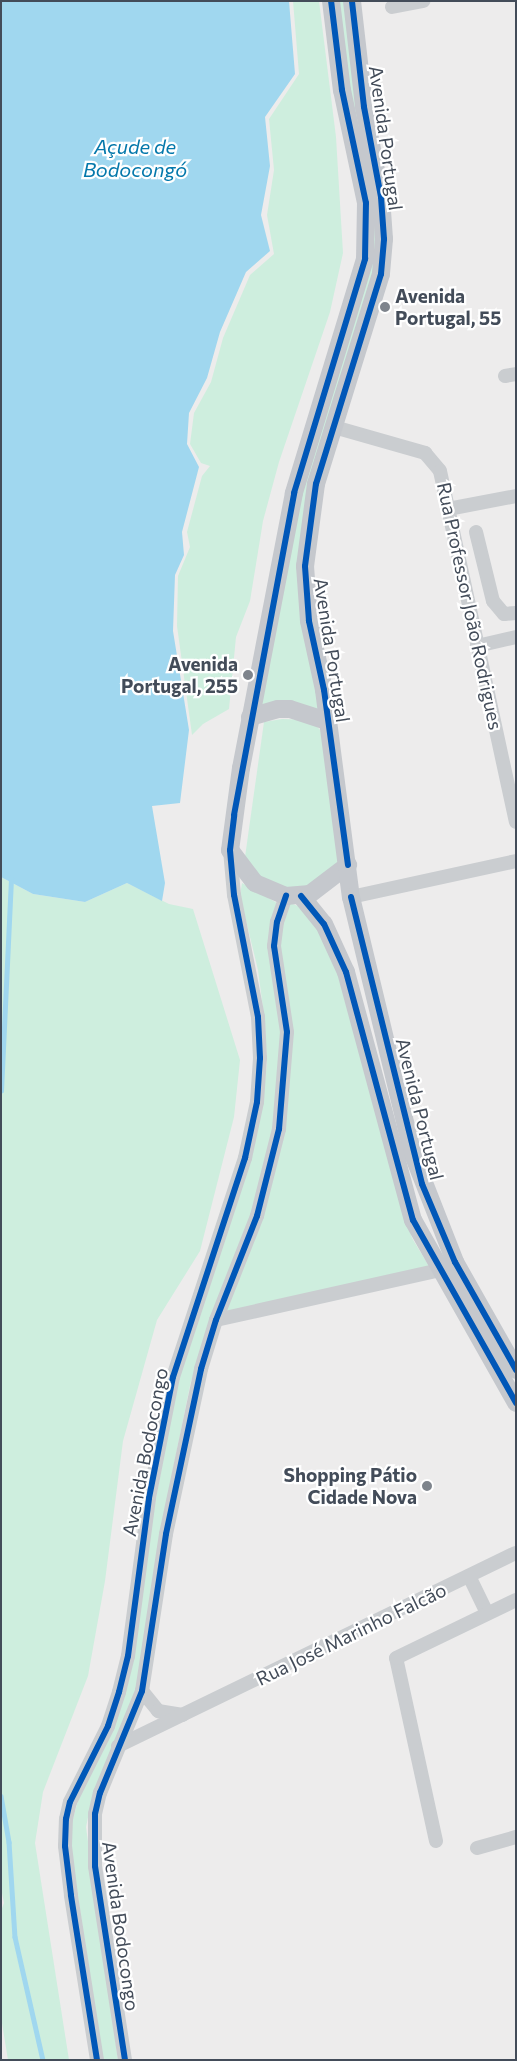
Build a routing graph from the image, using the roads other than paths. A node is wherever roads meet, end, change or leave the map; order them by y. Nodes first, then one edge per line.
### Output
1 (332, 1) edge
2 (352, 1) edge
3 (423, 1) edge
4 (392, 7) dead end
5 (334, 427) junction
6 (516, 496) edge
7 (448, 509) junction
8 (476, 532) dead end
9 (516, 613) edge
10 (516, 637) edge
11 (477, 646) junction
12 (250, 717) junction
13 (328, 721) junction
14 (516, 822) edge
15 (230, 850) junction
16 (516, 861) edge
17 (348, 865) junction
18 (293, 896) junction
19 (351, 897) junction
20 (439, 1270) junction
21 (216, 1320) junction
22 (516, 1370) edge
23 (516, 1403) edge
24 (516, 1553) edge
25 (469, 1576) junction
26 (516, 1600) edge
27 (487, 1613) junction
28 (142, 1691) junction
29 (187, 1715) junction
30 (118, 1746) junction
31 (516, 1837) edge
32 (436, 1841) dead end
33 (477, 1848) dead end
34 (97, 2060) edge
35 (125, 2060) edge

1 - 12 main road, Avenida Portugal
2 - 5 main road, Avenida Portugal
3 - 4 street
5 - 7 street, Rua Professor João Rodrigues
5 - 13 main road, Avenida Portugal
6 - 7 street
7 - 11 street, Rua Professor João Rodrigues
8 - 9 street
10 - 11 street
11 - 14 street, Rua Professor João Rodrigues
12 - 13 main road
12 - 15 main road, Avenida Portugal
13 - 17 main road, Avenida Portugal
15 - 18 main road, Avenida Portugal
15 - 34 street, Avenida Bodocongo
16 - 19 street
17 - 18 main road
17 - 19 main road, Avenida Portugal
18 - 20 main road, Avenida Portugal
18 - 21 street, Avenida Bodocongo
19 - 22 main road, Avenida Portugal
20 - 21 street
20 - 23 main road, Avenida Portugal
21 - 28 street, Avenida Bodocongo
24 - 25 street, Rua José Marinho Falcão
25 - 27 street
25 - 29 street, Rua José Marinho Falcão
26 - 27 street
27 - 32 street
28 - 29 street
28 - 30 street, Avenida Bodocongo
29 - 30 street, Rua José Marinho Falcão
30 - 35 street, Avenida Bodocongo
31 - 33 street

